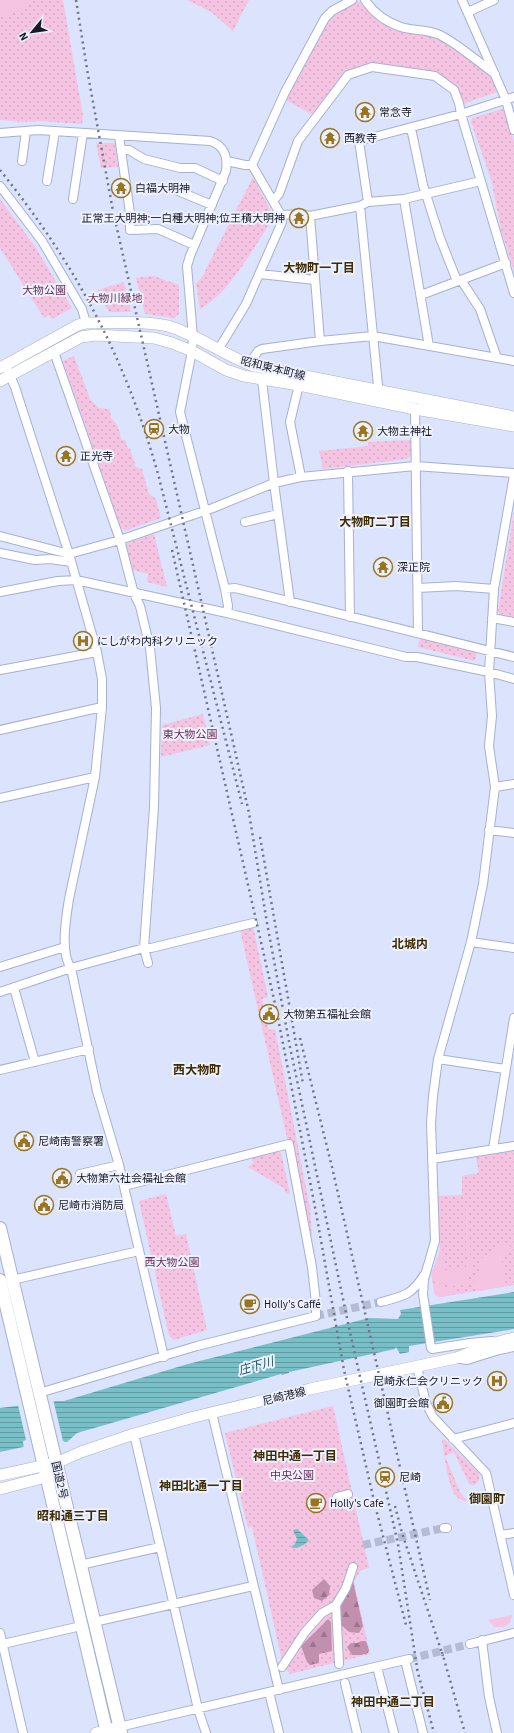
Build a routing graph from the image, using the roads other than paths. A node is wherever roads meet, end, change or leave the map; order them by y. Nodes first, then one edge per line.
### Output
1 (352, 0) edge
2 (365, 0) edge
3 (462, 0) edge
4 (494, 0) edge
5 (468, 12) junction
6 (495, 74) junction
7 (514, 97) edge
8 (506, 100) junction
9 (461, 114) junction
10 (411, 128) junction
11 (514, 130) edge
12 (26, 131) junction
13 (55, 131) junction
14 (1, 133) edge
15 (83, 133) junction
16 (119, 136) junction
17 (121, 150) junction
18 (22, 161) dead end
19 (228, 161) junction
20 (252, 165) junction
21 (47, 181) dead end
22 (223, 181) junction
23 (481, 181) junction
24 (0, 186) edge
25 (178, 191) dead end
26 (427, 194) junction
27 (73, 199) dead end
28 (404, 199) junction
29 (273, 201) junction
30 (368, 202) junction
31 (212, 205) junction
32 (360, 206) junction
33 (281, 215) junction
34 (310, 216) junction
35 (194, 245) junction
36 (506, 263) junction
37 (260, 274) junction
38 (315, 280) junction
39 (459, 280) junction
40 (513, 288) edge
41 (421, 295) junction
42 (86, 323) junction
43 (373, 336) junction
44 (194, 337) junction
45 (320, 341) junction
46 (429, 346) junction
47 (218, 350) junction
48 (192, 351) junction
49 (54, 352) junction
50 (497, 358) junction
51 (514, 361) edge
52 (248, 364) junction
53 (2, 366) edge
54 (10, 376) junction
55 (262, 380) junction
56 (0, 381) edge
57 (299, 385) junction
58 (378, 391) junction
59 (379, 402) junction
60 (415, 409) junction
61 (514, 417) edge
62 (514, 426) edge
63 (415, 466) junction
64 (348, 471) junction
65 (514, 474) edge
66 (301, 477) junction
67 (274, 483) junction
68 (206, 510) junction
69 (278, 514) junction
70 (245, 522) dead end
71 (0, 535) edge
72 (120, 540) junction
73 (0, 553) edge
74 (70, 558) junction
75 (76, 580) junction
76 (418, 588) junction
77 (225, 589) junction
78 (494, 589) junction
79 (0, 592) edge
80 (134, 594) junction
81 (290, 602) junction
82 (227, 613) junction
83 (350, 617) junction
84 (492, 618) junction
85 (514, 622) edge
86 (418, 633) junction
87 (490, 651) junction
88 (97, 652) junction
89 (514, 657) edge
90 (0, 670) edge
91 (489, 672) junction
92 (514, 679) edge
93 (102, 707) junction
94 (0, 730) edge
95 (95, 777) junction
96 (514, 784) edge
97 (495, 787) junction
98 (0, 798) edge
99 (489, 830) junction
100 (514, 833) edge
101 (253, 923) dead end
102 (470, 942) junction
103 (65, 947) junction
104 (144, 948) junction
105 (514, 948) edge
106 (148, 963) dead end
107 (0, 967) edge
108 (71, 968) junction
109 (14, 988) junction
110 (0, 992) edge
111 (514, 1018) edge
112 (88, 1049) junction
113 (438, 1059) junction
114 (35, 1062) junction
115 (506, 1069) junction
116 (0, 1070) edge
117 (514, 1146) edge
118 (493, 1149) junction
119 (432, 1160) junction
120 (119, 1165) junction
121 (80, 1174) dead end
122 (124, 1186) junction
123 (0, 1228) edge
124 (139, 1251) junction
125 (428, 1266) junction
126 (0, 1280) edge
127 (12, 1280) junction
128 (382, 1302) tunnel mouth
129 (508, 1339) edge
130 (514, 1347) edge
131 (164, 1356) junction
132 (456, 1358) junction
133 (417, 1367) junction
134 (36, 1399) junction
135 (212, 1413) junction
136 (514, 1423) edge
137 (134, 1434) junction
138 (453, 1439) junction
139 (56, 1463) junction
140 (44, 1465) junction
141 (0, 1475) edge
142 (46, 1477) junction
143 (0, 1489) edge
144 (514, 1533) edge
145 (501, 1536) junction
146 (160, 1547) junction
147 (80, 1565) junction
148 (353, 1566) dead end
149 (253, 1586) junction
150 (514, 1595) edge
151 (174, 1604) junction
152 (336, 1605) junction
153 (94, 1622) junction
154 (81, 1626) junction
155 (514, 1632) edge
156 (0, 1633) edge
157 (482, 1640) junction
158 (3, 1644) junction
159 (470, 1644) tunnel mouth
160 (339, 1664) dead end
161 (282, 1667) dead end
162 (378, 1667) junction
163 (345, 1683) dead end
164 (279, 1690) junction
165 (269, 1692) junction
166 (198, 1709) junction
167 (120, 1730) edge
168 (103, 1732) edge
169 (23, 1733) edge
170 (206, 1733) edge
171 (279, 1733) edge
172 (357, 1733) edge
173 (394, 1733) edge
174 (423, 1733) edge
175 (497, 1733) edge

1 - 20 street
2 - 6 street
3 - 5 street
4 - 5 street
5 - 6 street
6 - 8 street
7 - 8 street
8 - 9 street
8 - 11 street
9 - 10 street
9 - 23 street
9 - 29 street
10 - 26 street
10 - 30 street
12 - 13 street
12 - 14 street
12 - 18 street
13 - 15 street
13 - 21 street
15 - 16 street
15 - 27 street
16 - 17 street
16 - 19 street
17 - 22 street
17 - 35 street
19 - 20 street
19 - 22 street
20 - 29 street
22 - 31 street
23 - 26 street
23 - 36 street
24 - 42 street
25 - 31 street
26 - 28 street
26 - 39 street
28 - 30 street
28 - 41 street
29 - 33 street
30 - 32 street
31 - 35 street
32 - 34 street
32 - 43 street
33 - 34 street
33 - 37 street
34 - 38 street
35 - 44 street
36 - 39 street
36 - 40 street
37 - 38 street
37 - 47 street
38 - 45 street
39 - 41 street
39 - 50 street
41 - 46 street
42 - 44 main road, 昭和東本町線
42 - 53 main road, 昭和東本町線
43 - 45 street
43 - 46 street
43 - 58 street
44 - 47 main road, 昭和東本町線
44 - 48 street
45 - 52 street
46 - 50 street
47 - 52 main road, 昭和東本町線
48 - 49 main road, 昭和東本町線
48 - 55 main road, 昭和東本町線
48 - 68 street
49 - 54 main road, 昭和東本町線
49 - 72 street
50 - 51 street
52 - 58 main road, 昭和東本町線
53 - 54 street
54 - 56 main road, 昭和東本町線
54 - 74 street
55 - 57 main road, 昭和東本町線
55 - 67 street
57 - 59 main road, 昭和東本町線
57 - 66 street
58 - 59 street
58 - 61 main road, 昭和東本町線
59 - 60 main road, 昭和東本町線
60 - 62 main road, 昭和東本町線
60 - 63 street
63 - 64 street
63 - 65 street
63 - 76 street
64 - 66 street
64 - 83 street
65 - 78 street
66 - 67 street
67 - 68 street
67 - 69 street
68 - 72 street
68 - 77 street
69 - 70 street
69 - 81 street
71 - 74 street
72 - 74 street
72 - 80 street
73 - 74 street
74 - 75 street
75 - 79 street
75 - 80 street
75 - 88 street
76 - 78 street
76 - 86 street
77 - 81 street
77 - 82 street
78 - 84 street
80 - 82 street
80 - 104 street
81 - 83 street
82 - 91 street
83 - 86 street
84 - 85 street
84 - 87 street
86 - 87 street
87 - 89 street
87 - 91 street
88 - 90 street
88 - 93 street
91 - 92 street
91 - 97 street
93 - 94 street
93 - 95 street
95 - 98 street
95 - 103 street
96 - 97 street
97 - 99 street
99 - 100 street
99 - 102 street
101 - 104 street
102 - 105 street
102 - 113 street
103 - 107 street
103 - 108 street
104 - 106 street
104 - 108 street
108 - 109 street
108 - 112 street
109 - 110 street
109 - 114 street
111 - 115 street
112 - 114 street
112 - 120 street
113 - 115 street
113 - 119 street
114 - 116 street
115 - 118 street
117 - 118 street
118 - 119 street
119 - 125 street
120 - 121 street
120 - 122 street
122 - 124 street
122 - 131 street
123 - 127 highway, 国道2号
124 - 127 street
124 - 131 street
125 - 128 street
125 - 129 street
126 - 134 highway, 国道2号
127 - 134 highway, 国道2号
129 - 132 main road, 尼崎港線
130 - 132 street
131 - 134 street
132 - 133 main road, 尼崎港線
133 - 135 main road, 尼崎港線
133 - 138 street
134 - 139 highway, 国道2号
134 - 140 highway, 国道2号
135 - 137 main road, 尼崎港線
135 - 149 street
136 - 138 street
137 - 139 main road, 尼崎港線
137 - 146 street
138 - 145 street
139 - 140 main road, 尼崎港線
139 - 142 main road
139 - 147 highway, 国道2号
140 - 141 main road, 尼崎港線
140 - 142 highway, 国道2号
142 - 143 main road
142 - 154 highway, 国道2号
144 - 145 street
145 - 150 street
146 - 147 street
146 - 151 street
147 - 153 highway, 国道2号
148 - 152 street
149 - 151 street
149 - 164 street
151 - 153 street
151 - 166 street
152 - 160 street
152 - 161 street
153 - 167 highway, 国道2号
154 - 158 street
154 - 168 highway, 国道2号
155 - 157 street
156 - 158 street
157 - 159 street
157 - 175 street
158 - 169 street
162 - 164 street
162 - 173 street
162 - 174 street
163 - 172 street
164 - 165 street
165 - 166 street
165 - 171 street
166 - 167 street
166 - 170 street
167 - 168 main road

